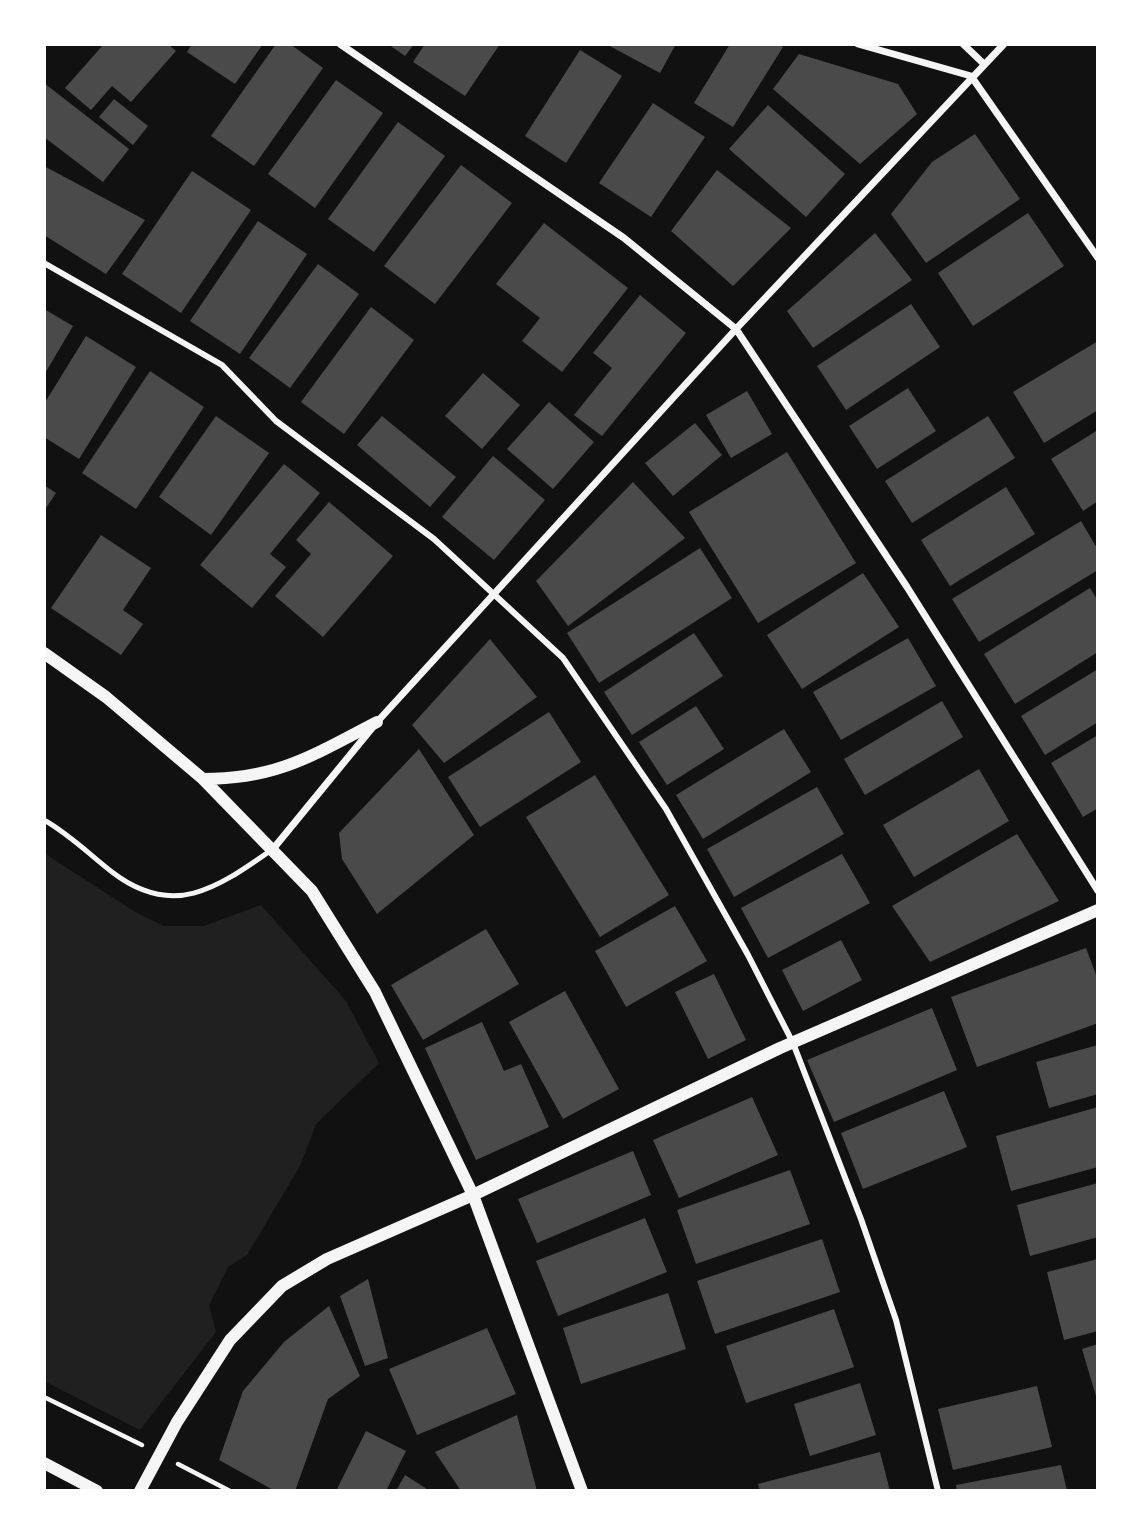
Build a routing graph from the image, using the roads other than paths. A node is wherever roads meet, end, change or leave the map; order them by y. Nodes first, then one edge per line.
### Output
1 (340, 44) edge
2 (858, 44) edge
3 (963, 44) edge
4 (1004, 44) edge
5 (984, 64) junction
6 (971, 76) junction
7 (1098, 258) edge
8 (44, 263) edge
9 (736, 329) junction
10 (495, 594) junction
11 (44, 653) edge
12 (377, 722) junction
13 (203, 779) junction
14 (44, 820) edge
15 (273, 849) junction
16 (1098, 891) edge
17 (1098, 910) edge
18 (793, 1044) junction
19 (473, 1195) junction
20 (44, 1463) edge
21 (97, 1491) edge
22 (140, 1491) edge
23 (582, 1491) edge
24 (938, 1491) edge

1 - 9 street
2 - 6 street
3 - 5 street
4 - 5 street
5 - 6 street
6 - 7 street
6 - 9 street
8 - 10 street
9 - 10 street
9 - 16 street
10 - 12 street
10 - 18 street
11 - 13 street
12 - 13 street
12 - 15 street
13 - 15 street
14 - 15 lane
15 - 19 street
17 - 18 street
18 - 19 street
18 - 24 street
19 - 22 street
19 - 23 street
20 - 21 street

